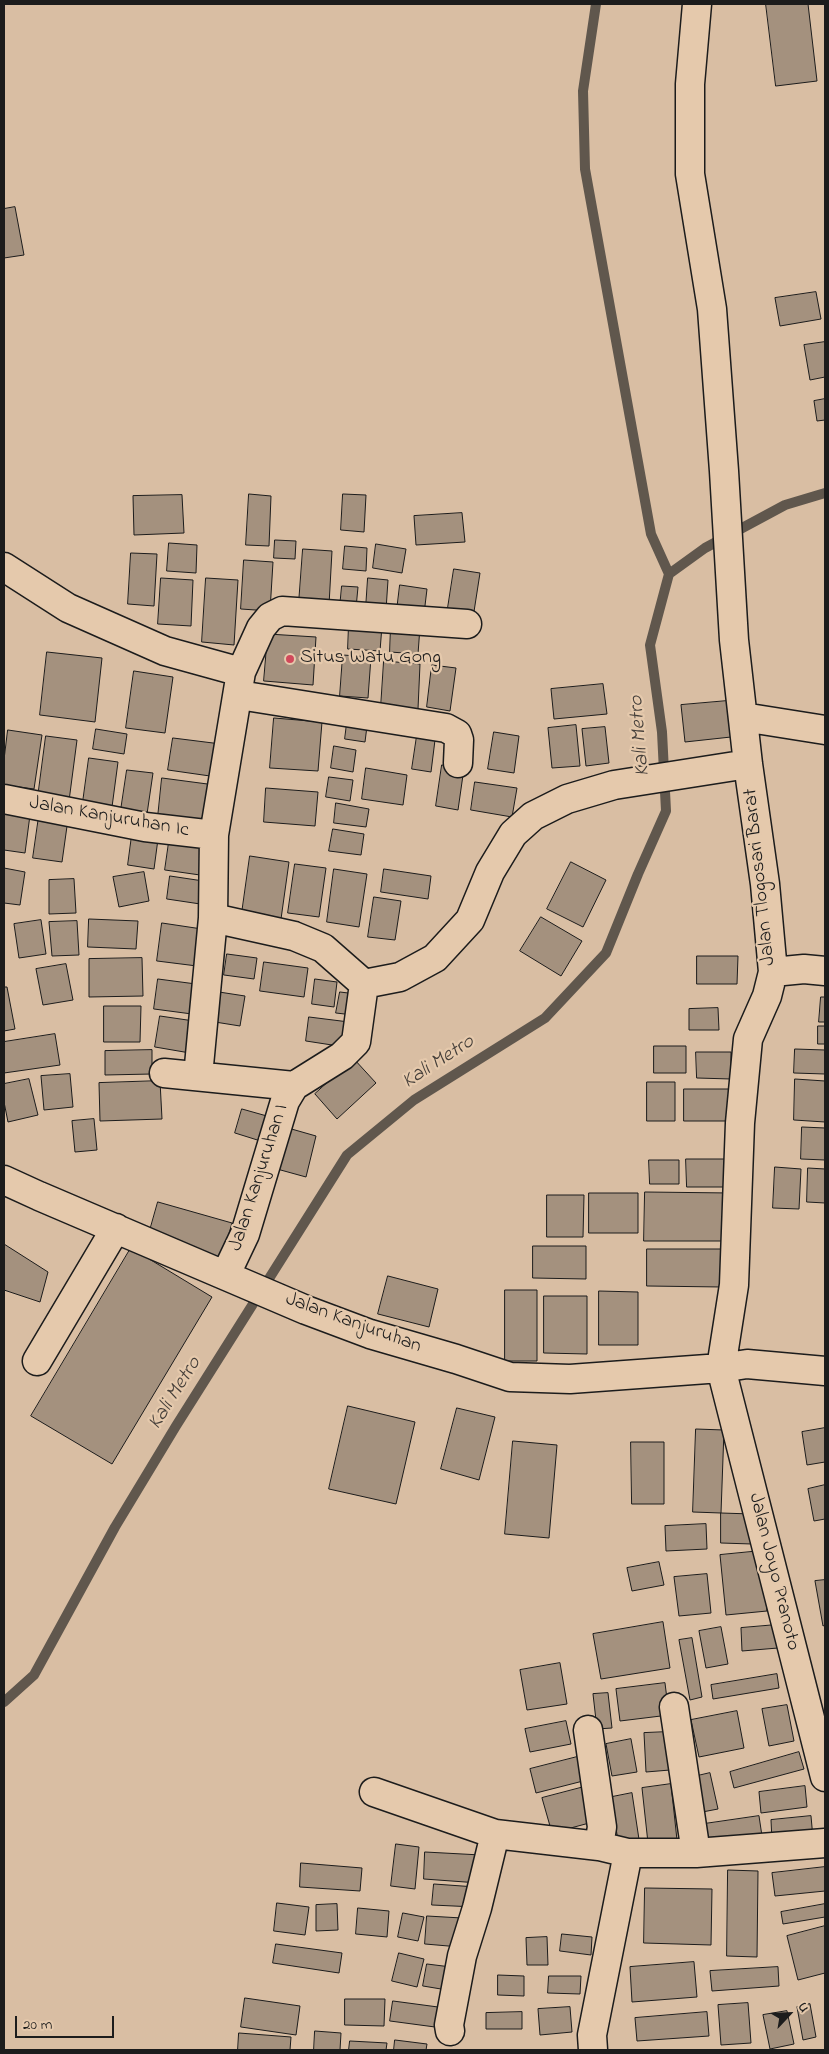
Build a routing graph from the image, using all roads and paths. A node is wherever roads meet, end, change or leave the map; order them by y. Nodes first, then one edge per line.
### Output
1 (697, 4) edge
2 (4, 567) edge
3 (467, 624) dead end
4 (240, 684) junction
5 (743, 718) junction
6 (825, 730) edge
7 (458, 763) dead end
8 (748, 764) junction
9 (4, 799) edge
10 (214, 835) junction
11 (213, 918) junction
12 (825, 971) edge
13 (773, 972) junction
14 (364, 984) junction
15 (164, 1073) dead end
16 (198, 1076) junction
17 (294, 1086) junction
18 (4, 1180) edge
19 (116, 1228) junction
20 (231, 1277) junction
21 (37, 1361) dead end
22 (721, 1368) junction
23 (825, 1371) edge
24 (674, 1707) dead end
25 (588, 1730) dead end
26 (825, 1777) edge
27 (374, 1792) dead end
28 (495, 1834) junction
29 (825, 1843) edge
30 (599, 1846) junction
31 (696, 1852) junction
32 (628, 1854) junction
33 (450, 2031) dead end
34 (594, 2050) edge

1 - 5 street, Jalan Tlogosari Barat
2 - 4 street
3 - 4 street
4 - 7 street
4 - 10 street
5 - 6 street
5 - 8 street, Jalan Tlogosari Barat
8 - 13 street, Jalan Tlogosari Barat
8 - 14 street
9 - 10 street, Jalan Kanjuruhan Ic
10 - 11 street
11 - 14 street
11 - 16 street
12 - 13 street
13 - 22 street, Jalan Tlogosari Barat
14 - 17 street, Jalan Kanjuruhan I
15 - 16 street
16 - 17 street
17 - 20 street, Jalan Kanjuruhan I
18 - 19 street, Jalan Kanjuruhan
19 - 20 street, Jalan Kanjuruhan
19 - 21 street
20 - 22 street, Jalan Kanjuruhan
22 - 23 street, Jalan Kanjuruhan
22 - 26 street, Jalan Joyo Pranoto
24 - 31 street
25 - 30 street
27 - 28 street
28 - 30 street
28 - 33 street
29 - 31 street
30 - 32 street
31 - 32 street
32 - 34 street

